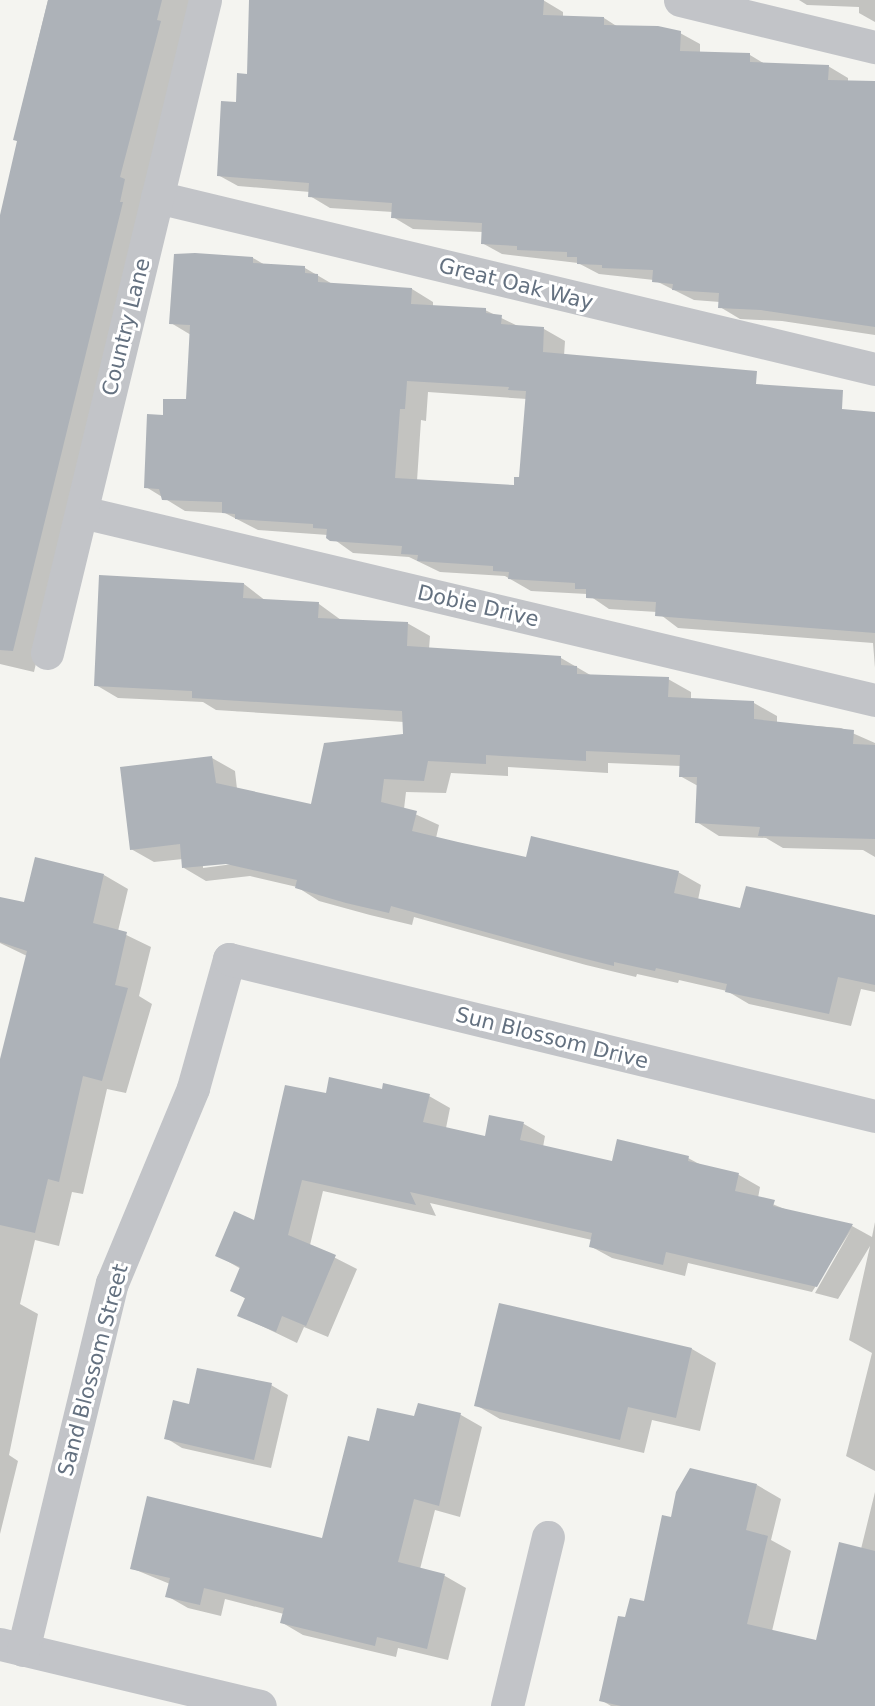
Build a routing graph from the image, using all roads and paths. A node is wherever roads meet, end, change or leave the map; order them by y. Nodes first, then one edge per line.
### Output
1 (205, 0) edge
2 (680, 0) edge
3 (875, 47) edge
4 (157, 197) junction
5 (875, 369) edge
6 (82, 512) junction
7 (47, 653) dead end
8 (875, 700) edge
9 (229, 959) joint
10 (875, 1116) edge
11 (548, 1537) dead end
12 (12, 1647) edge
13 (260, 1706) edge
14 (507, 1706) edge

1 - 4 street, Country Lane
2 - 3 street
4 - 5 street, Great Oak Way
4 - 6 street, Country Lane
6 - 7 street, Country Lane
6 - 8 street, Dobie Drive
9 - 10 street, Sun Blossom Drive
9 - 12 street, Sand Blossom Street
11 - 14 street
12 - 13 street

